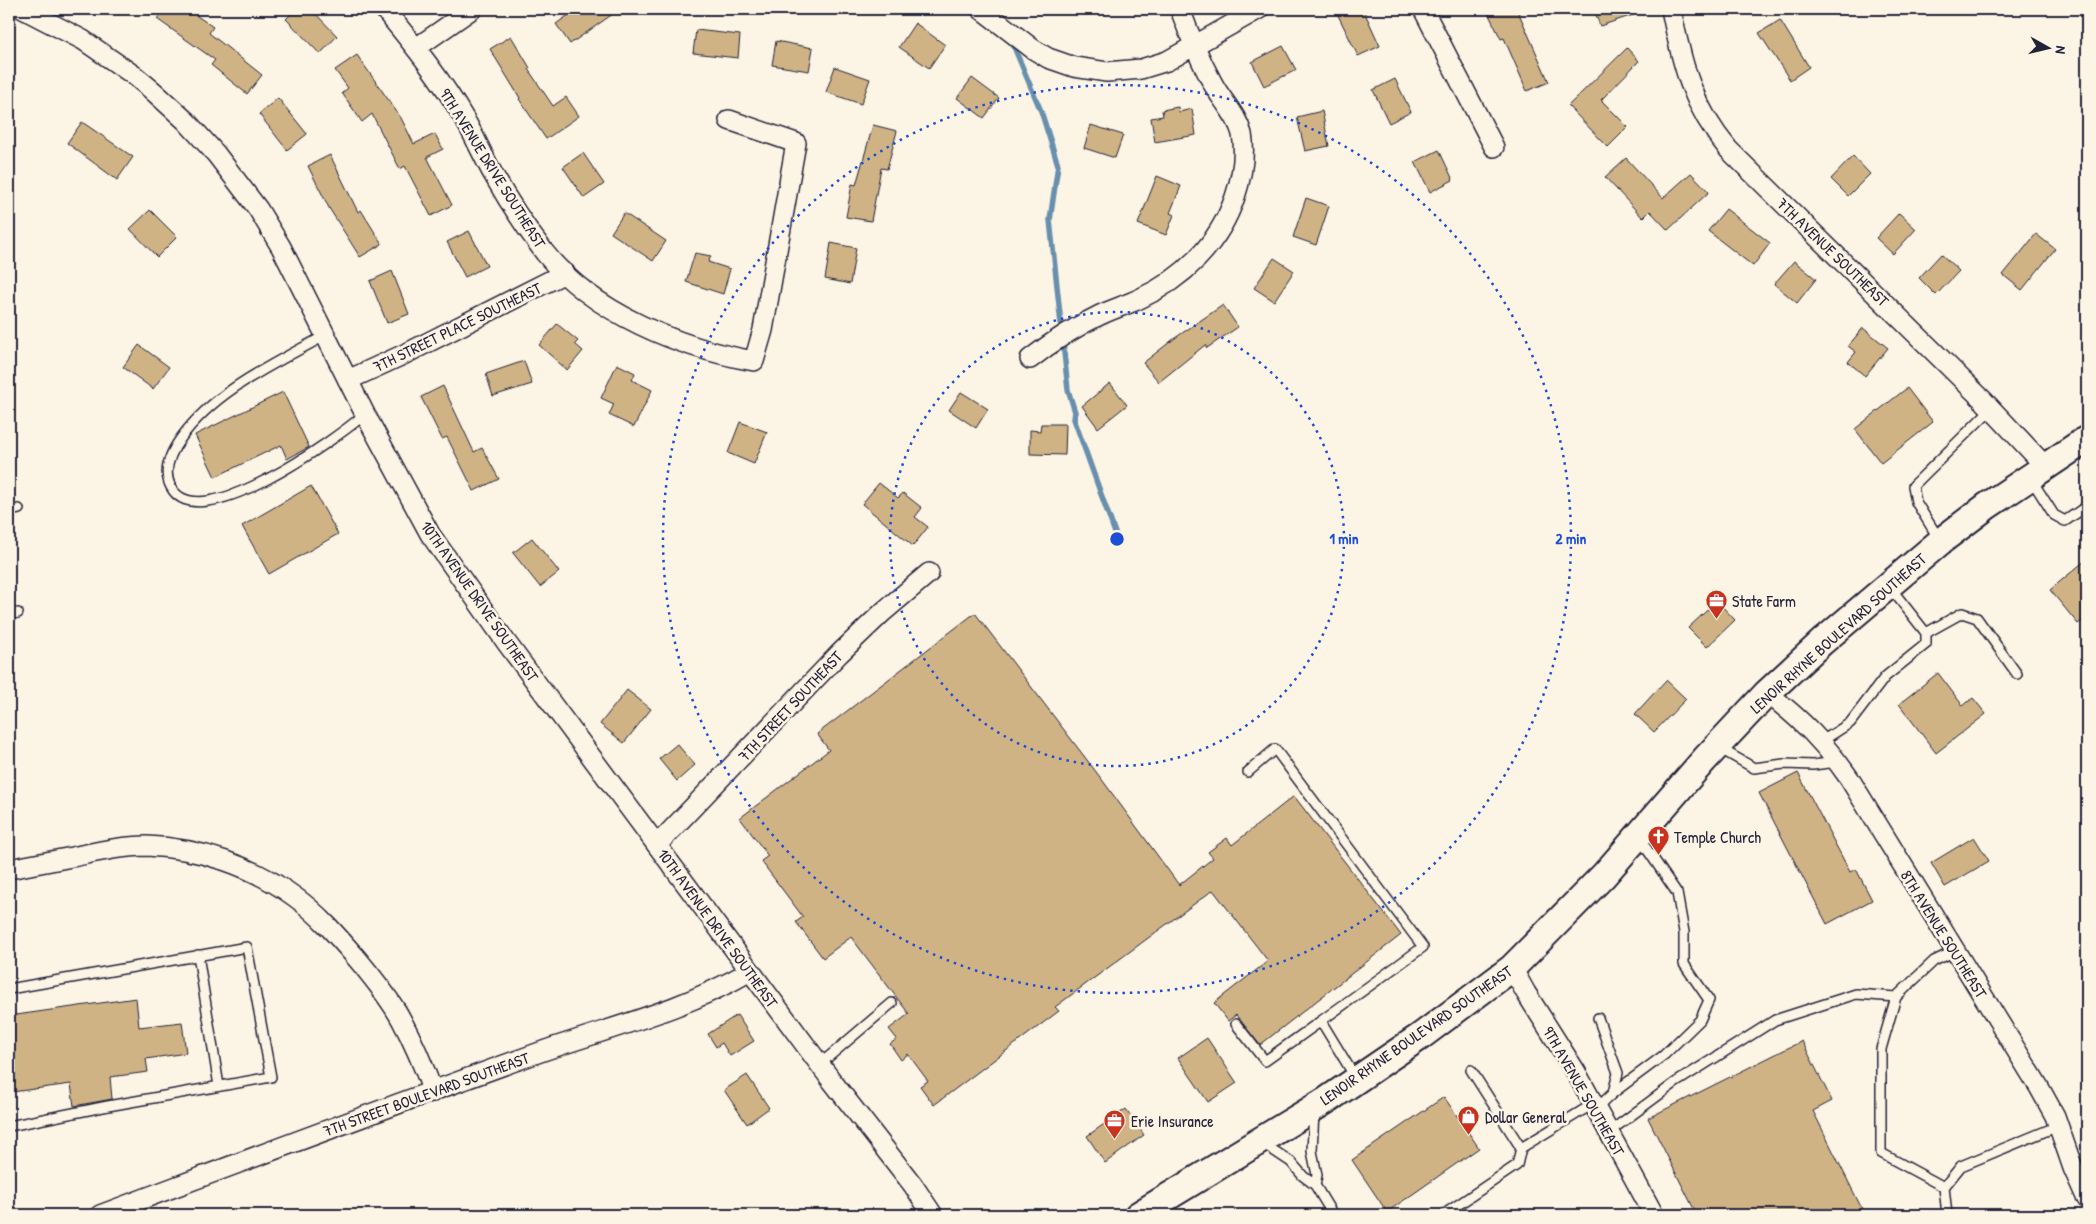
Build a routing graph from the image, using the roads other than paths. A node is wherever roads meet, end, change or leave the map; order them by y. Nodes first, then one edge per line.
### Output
1 (384, 9) edge
2 (472, 9) edge
3 (981, 9) edge
4 (1180, 9) edge
5 (1259, 9) edge
6 (1423, 9) edge
7 (1671, 9) edge
8 (35, 11) edge
9 (1194, 46) junction
10 (416, 48) junction
11 (729, 120) dead end
12 (1494, 147) dead end
13 (565, 273) junction
14 (326, 335) junction
15 (1030, 359) dead end
16 (348, 380) junction
17 (1992, 408) junction
18 (365, 414) junction
19 (2087, 439) edge
20 (2037, 471) junction
21 (2087, 506) edge
22 (18, 509) dead end
23 (9, 511) edge
24 (1941, 541) junction
25 (929, 573) dead end
26 (1888, 585) junction
27 (1926, 633) junction
28 (2017, 674) dead end
29 (1767, 693) junction
30 (1822, 741) junction
31 (1716, 747) junction
32 (1838, 762) junction
33 (1248, 772) dead end
34 (1638, 836) junction
35 (657, 845) junction
36 (9, 869) edge
37 (1954, 951) junction
38 (198, 955) junction
39 (1512, 968) junction
40 (750, 972) junction
41 (9, 989) edge
42 (1896, 997) junction
43 (892, 1003) dead end
44 (1598, 1018) dead end
45 (1321, 1021) junction
46 (1236, 1024) dead end
47 (819, 1064) junction
48 (1471, 1070) dead end
49 (1357, 1079) junction
50 (220, 1086) junction
51 (433, 1092) junction
52 (1613, 1093) junction
53 (1595, 1106) junction
54 (1314, 1107) junction
55 (9, 1126) edge
56 (2058, 1126) junction
57 (1609, 1132) junction
58 (1259, 1141) junction
59 (1521, 1148) junction
60 (1315, 1185) junction
61 (1944, 1187) junction
62 (2087, 1199) edge
63 (100, 1215) edge
64 (933, 1215) edge
65 (1138, 1215) edge
66 (1333, 1215) edge
67 (1443, 1215) edge
68 (1654, 1215) edge
69 (1946, 1215) edge

1 - 10 street, 9TH AVENUE DRIVE SOUTHEAST
2 - 10 street
3 - 9 street
4 - 9 street
5 - 9 street
6 - 12 street
7 - 17 street, 7TH AVENUE SOUTHEAST
8 - 14 street, 10TH AVENUE DRIVE SOUTHEAST
9 - 15 street
10 - 13 street, 9TH AVENUE DRIVE SOUTHEAST
11 - 13 street, 9TH AVENUE DRIVE SOUTHEAST
13 - 16 street, 7TH STREET PLACE SOUTHEAST
14 - 16 street, 10TH AVENUE DRIVE SOUTHEAST
14 - 18 lane
16 - 18 street, 10TH AVENUE DRIVE SOUTHEAST
17 - 20 street, 7TH AVENUE SOUTHEAST
17 - 24 lane
18 - 35 street, 10TH AVENUE DRIVE SOUTHEAST
19 - 20 main road, LENOIR RHYNE BOULEVARD SOUTHEAST
20 - 21 lane
20 - 24 main road, LENOIR RHYNE BOULEVARD SOUTHEAST
22 - 23 lane
24 - 26 main road, LENOIR RHYNE BOULEVARD SOUTHEAST
25 - 35 street, 7TH STREET SOUTHEAST
26 - 27 lane
26 - 29 main road, LENOIR RHYNE BOULEVARD SOUTHEAST
27 - 28 lane
27 - 30 lane
29 - 30 street, 8TH AVENUE SOUTHEAST
29 - 31 main road, LENOIR RHYNE BOULEVARD SOUTHEAST
30 - 32 street, 8TH AVENUE SOUTHEAST
31 - 32 lane
31 - 34 main road, LENOIR RHYNE BOULEVARD SOUTHEAST
32 - 37 street, 8TH AVENUE SOUTHEAST
33 - 45 lane
34 - 39 main road, LENOIR RHYNE BOULEVARD SOUTHEAST
34 - 52 lane
35 - 40 street, 10TH AVENUE DRIVE SOUTHEAST
36 - 51 street
37 - 42 lane
37 - 56 street, 8TH AVENUE SOUTHEAST
38 - 41 lane
38 - 50 lane
38 - 50 lane
39 - 49 main road, LENOIR RHYNE BOULEVARD SOUTHEAST
39 - 53 street, 9TH AVENUE SOUTHEAST
40 - 47 street, 10TH AVENUE DRIVE SOUTHEAST
40 - 51 street, 7TH STREET BOULEVARD SOUTHEAST
42 - 57 lane
42 - 61 lane
43 - 47 lane
44 - 52 lane
45 - 46 lane
45 - 49 lane
47 - 64 street, 10TH AVENUE DRIVE SOUTHEAST
48 - 59 lane
49 - 54 main road, LENOIR RHYNE BOULEVARD SOUTHEAST
50 - 55 lane
51 - 63 street, 7TH STREET BOULEVARD SOUTHEAST
52 - 53 lane
53 - 57 street, 9TH AVENUE SOUTHEAST
53 - 59 lane
54 - 58 main road, LENOIR RHYNE BOULEVARD SOUTHEAST
54 - 60 lane
56 - 61 lane
56 - 62 street, 8TH AVENUE SOUTHEAST
57 - 68 street, 9TH AVENUE SOUTHEAST
58 - 60 lane
58 - 65 main road, LENOIR RHYNE BOULEVARD SOUTHEAST
59 - 67 lane
60 - 66 lane
61 - 69 lane

